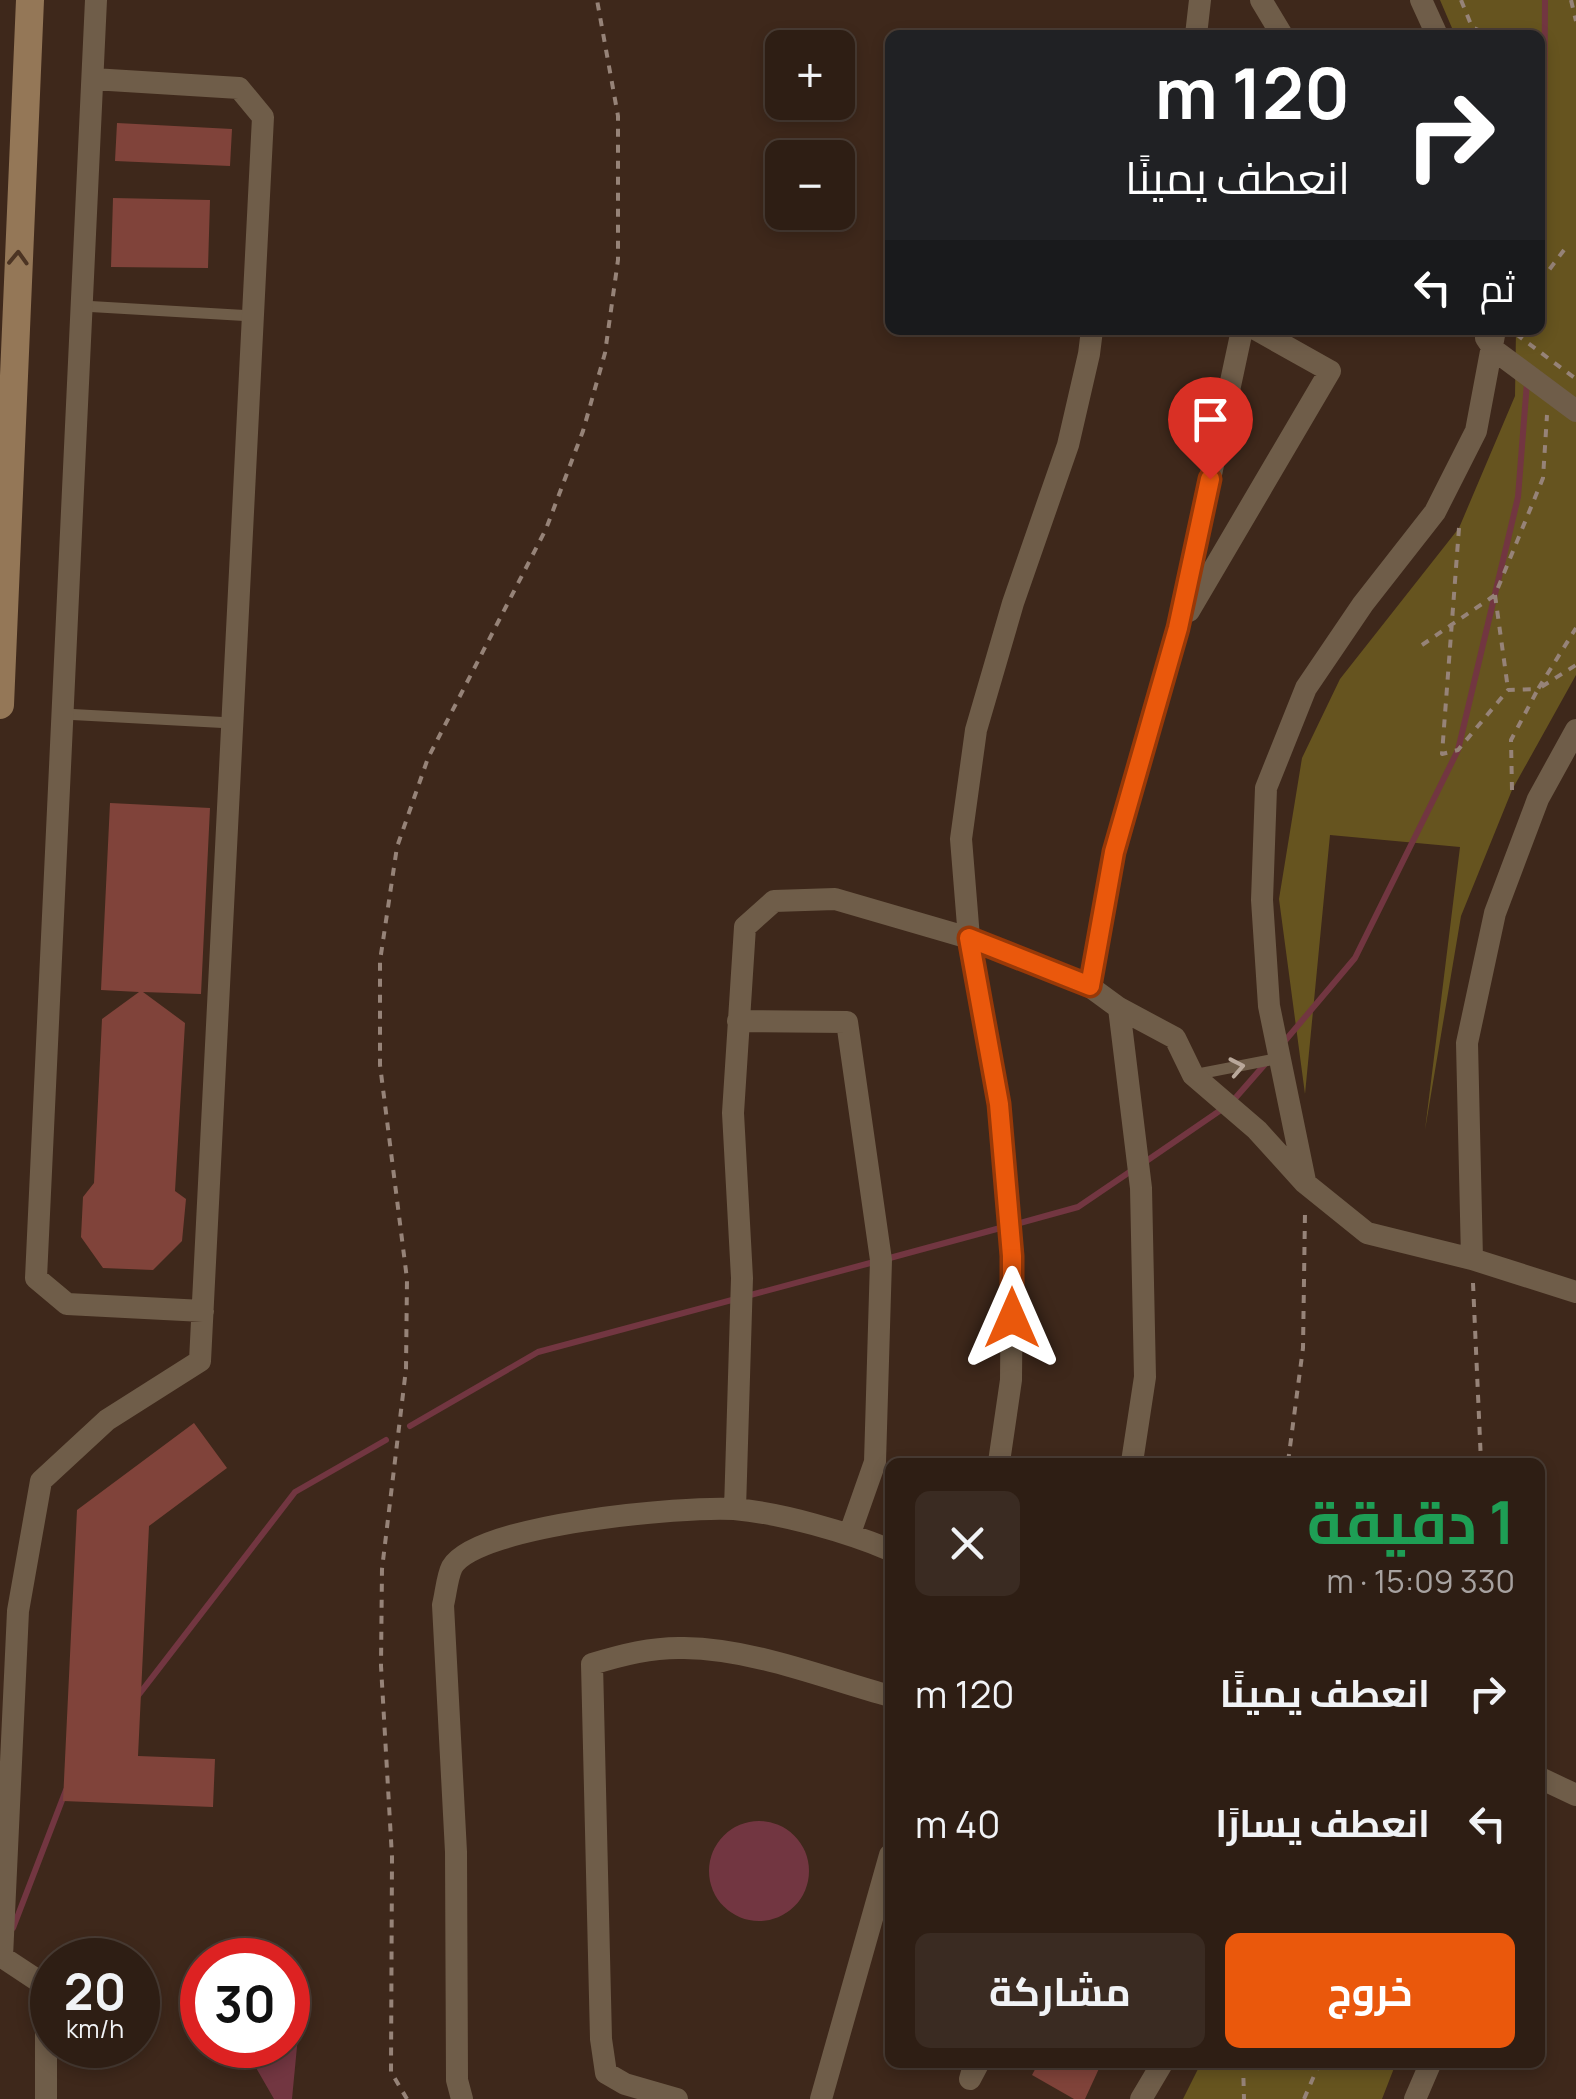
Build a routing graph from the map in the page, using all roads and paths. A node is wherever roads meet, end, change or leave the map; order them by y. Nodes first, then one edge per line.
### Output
1 (30, 0) edge
2 (96, 0) edge
3 (598, 0) edge
4 (1200, 0) edge
5 (1262, 0) edge
6 (1421, 0) edge
7 (1461, 0) edge
8 (1570, 0) edge
9 (1576, 21) edge
10 (1197, 30) edge
11 (1279, 30) edge
12 (1435, 30) edge
13 (1477, 30) edge
14 (93, 78) junction
15 (12, 142) edge
16 (1568, 246) dead end
17 (1545, 276) edge
18 (82, 306) junction
19 (253, 316) junction
20 (1091, 335) edge
21 (1241, 335) edge
22 (1266, 335) edge
23 (1518, 335) edge
24 (1495, 340) edge
25 (1576, 380) edge
26 (1542, 386) junction
27 (1576, 411) edge
28 (1459, 528) dead end
29 (1495, 595) junction
30 (1452, 622) junction
31 (1178, 628) junction
32 (1576, 628) edge
33 (1422, 645) dead end
34 (1576, 665) edge
35 (1538, 689) junction
36 (1508, 690) junction
37 (0, 705) edge
38 (63, 714) junction
39 (232, 724) junction
40 (1576, 730) edge
41 (1512, 790) dead end
42 (969, 938) junction
43 (1090, 986) junction
44 (1119, 1008) junction
45 (738, 1021) junction
46 (1280, 1058) junction
47 (1193, 1075) junction
48 (1305, 1183) junction
49 (1472, 1258) junction
50 (1576, 1292) edge
51 (202, 1310) junction
52 (1000, 1458) edge
53 (1133, 1458) edge
54 (1289, 1458) edge
55 (1481, 1458) edge
56 (736, 1509) junction
57 (850, 1533) junction
58 (885, 1548) edge
59 (885, 1695) edge
60 (1545, 1780) edge
61 (1576, 1795) edge
62 (885, 1873) edge
63 (1159, 2068) edge
64 (1243, 2068) edge
65 (1317, 2068) edge
66 (1428, 2068) edge
67 (46, 2099) edge
68 (407, 2099) edge
69 (462, 2099) edge
70 (677, 2099) edge
71 (820, 2099) edge
72 (1141, 2099) edge
73 (1244, 2099) edge
74 (1304, 2099) edge
75 (1415, 2099) edge

1 - 15 main road
2 - 14 street
3 - 68 path
4 - 10 street
5 - 11 street
6 - 12 street
7 - 13 path
8 - 9 path
14 - 18 street
14 - 19 street
37 -> 15 main road
16 - 17 path
18 - 19 lane
18 - 38 street
19 - 39 street
20 - 42 street
21 - 31 street
22 - 31 street
23 - 25 path
24 - 26 street
24 - 46 street
26 - 27 street
26 - 29 path
28 - 30 path
29 - 30 path
29 - 36 path
30 - 33 path
30 - 36 path
31 - 43 street
32 - 35 path
34 - 35 path
35 - 36 path
35 - 41 path
38 - 39 lane
38 - 51 street
39 - 51 street
40 - 49 street
42 - 43 street
42 - 45 street
42 - 52 street
43 - 44 street
44 - 47 street
44 - 53 street
45 - 56 street
45 - 57 street
47 -> 46 lane
46 - 48 street
47 - 48 street
48 - 49 street
48 - 54 path
49 - 50 street
49 - 55 path
51 - 67 street
56 - 57 street
56 - 69 street
57 - 58 street
59 - 70 street
60 - 61 street
62 - 71 street
63 - 72 street
64 - 73 path
65 - 74 path
66 - 75 street

